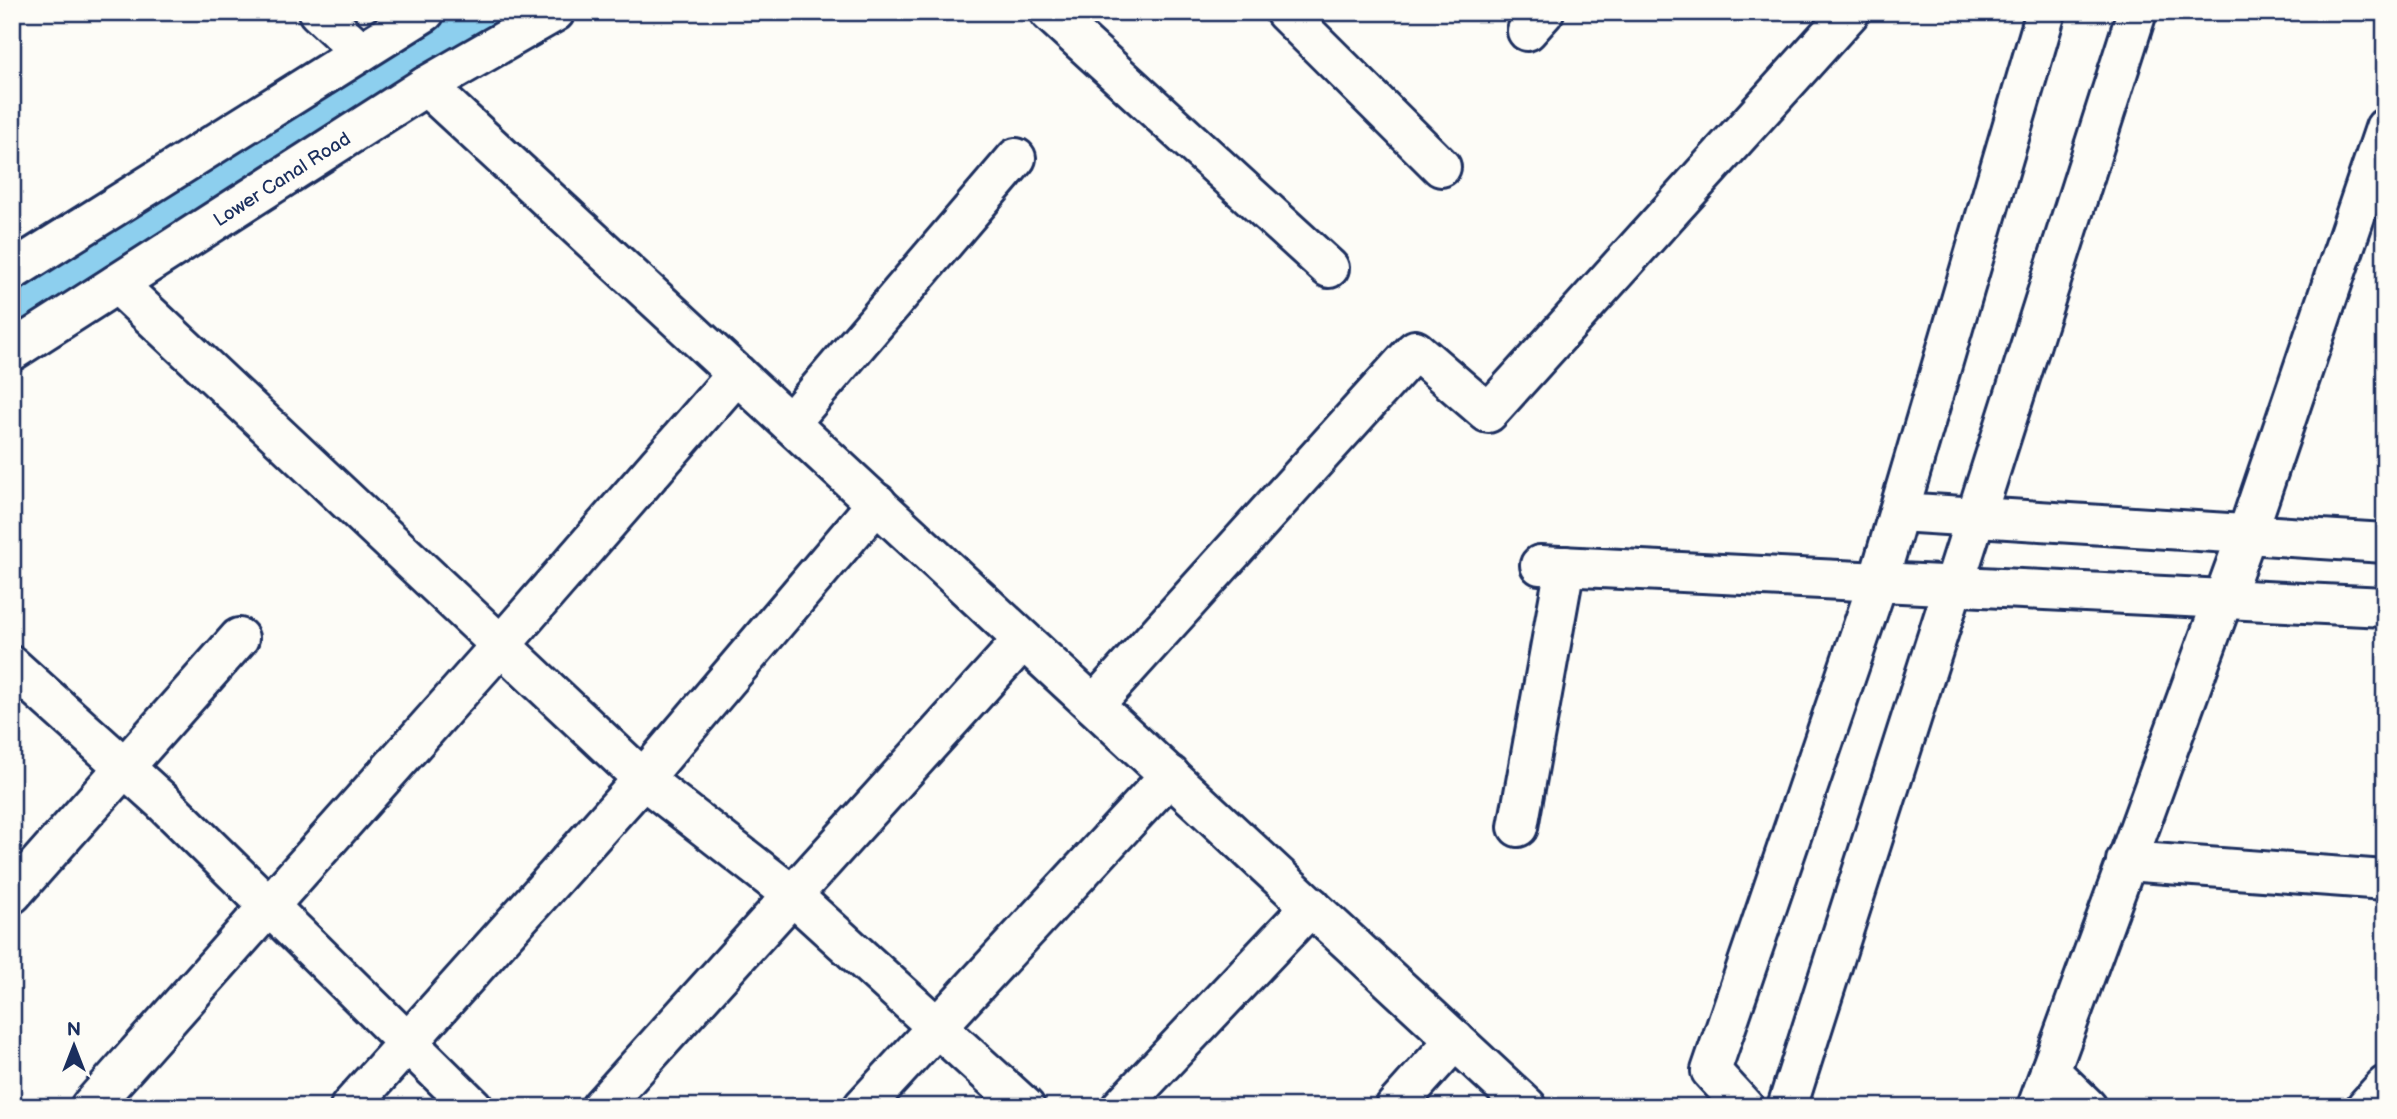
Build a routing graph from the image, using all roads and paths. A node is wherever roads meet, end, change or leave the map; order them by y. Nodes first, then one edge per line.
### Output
1 (318, 12) edge
2 (425, 12) edge
3 (555, 12) edge
4 (1049, 12) edge
5 (1285, 12) edge
6 (1850, 12) edge
7 (2046, 12) edge
8 (2137, 12) edge
9 (361, 52) junction
10 (426, 86) junction
11 (2385, 128) edge
12 (1016, 158) dead end
13 (1441, 167) dead end
14 (1329, 268) dead end
15 (12, 271) edge
16 (117, 284) junction
17 (12, 351) edge
18 (737, 374) junction
19 (790, 423) junction
20 (877, 503) junction
21 (1899, 512) junction
22 (1975, 518) junction
23 (2246, 534) junction
24 (2385, 543) edge
25 (1878, 582) junction
26 (1954, 586) junction
27 (2223, 599) junction
28 (2385, 607) edge
29 (239, 638) dead end
30 (1023, 640) junction
31 (501, 645) junction
32 (12, 666) edge
33 (1094, 705) junction
34 (124, 768) junction
35 (1170, 775) junction
36 (643, 779) junction
37 (1518, 827) dead end
38 (2126, 861) junction
39 (2385, 880) edge
40 (12, 894) edge
41 (792, 895) junction
42 (268, 905) junction
43 (1311, 906) junction
44 (937, 1027) junction
45 (1455, 1040) junction
46 (407, 1042) junction
47 (2050, 1071) junction
48 (2385, 1086) edge
49 (90, 1107) edge
50 (351, 1107) edge
51 (472, 1107) edge
52 (601, 1107) edge
53 (863, 1107) edge
54 (1025, 1107) edge
55 (1121, 1107) edge
56 (1395, 1107) edge
57 (1527, 1107) edge
58 (1744, 1107) edge
59 (1787, 1107) edge
60 (2037, 1107) edge
61 (2087, 1107) edge
62 (2367, 1107) edge

1 - 9 street
2 - 9 street
3 - 10 street, Lower Canal Road
4 - 14 street
5 - 13 street
6 - 33 street
7 - 21 street
8 - 22 street
9 - 15 street
10 - 16 street, Lower Canal Road
10 - 18 street
11 - 23 street
12 - 19 street
16 - 17 street, Lower Canal Road
16 - 31 street
18 - 19 street
18 - 31 street
19 - 20 street
20 - 30 street
20 - 36 street
21 - 22 street
21 - 25 street
22 - 23 street
22 - 26 street
23 - 24 street
23 - 27 street
25 - 26 street
25 - 37 street
25 - 58 street
26 - 27 street
26 - 59 street
27 - 28 street
27 - 38 street
29 - 34 street
30 - 33 street
30 - 41 street
31 - 36 street
31 - 42 street
32 - 34 street
33 - 35 street
34 - 40 street
34 - 42 street
35 - 43 street
35 - 44 street
36 - 41 street
36 - 46 street
38 - 39 street
38 - 47 street
41 - 44 street
41 - 52 street
42 - 46 street
42 - 49 street
43 - 45 street
43 - 55 street
44 - 53 street
44 - 54 street
45 - 56 street
45 - 57 street
46 - 50 street
46 - 51 street
47 - 60 street
47 - 61 street
48 - 62 street

